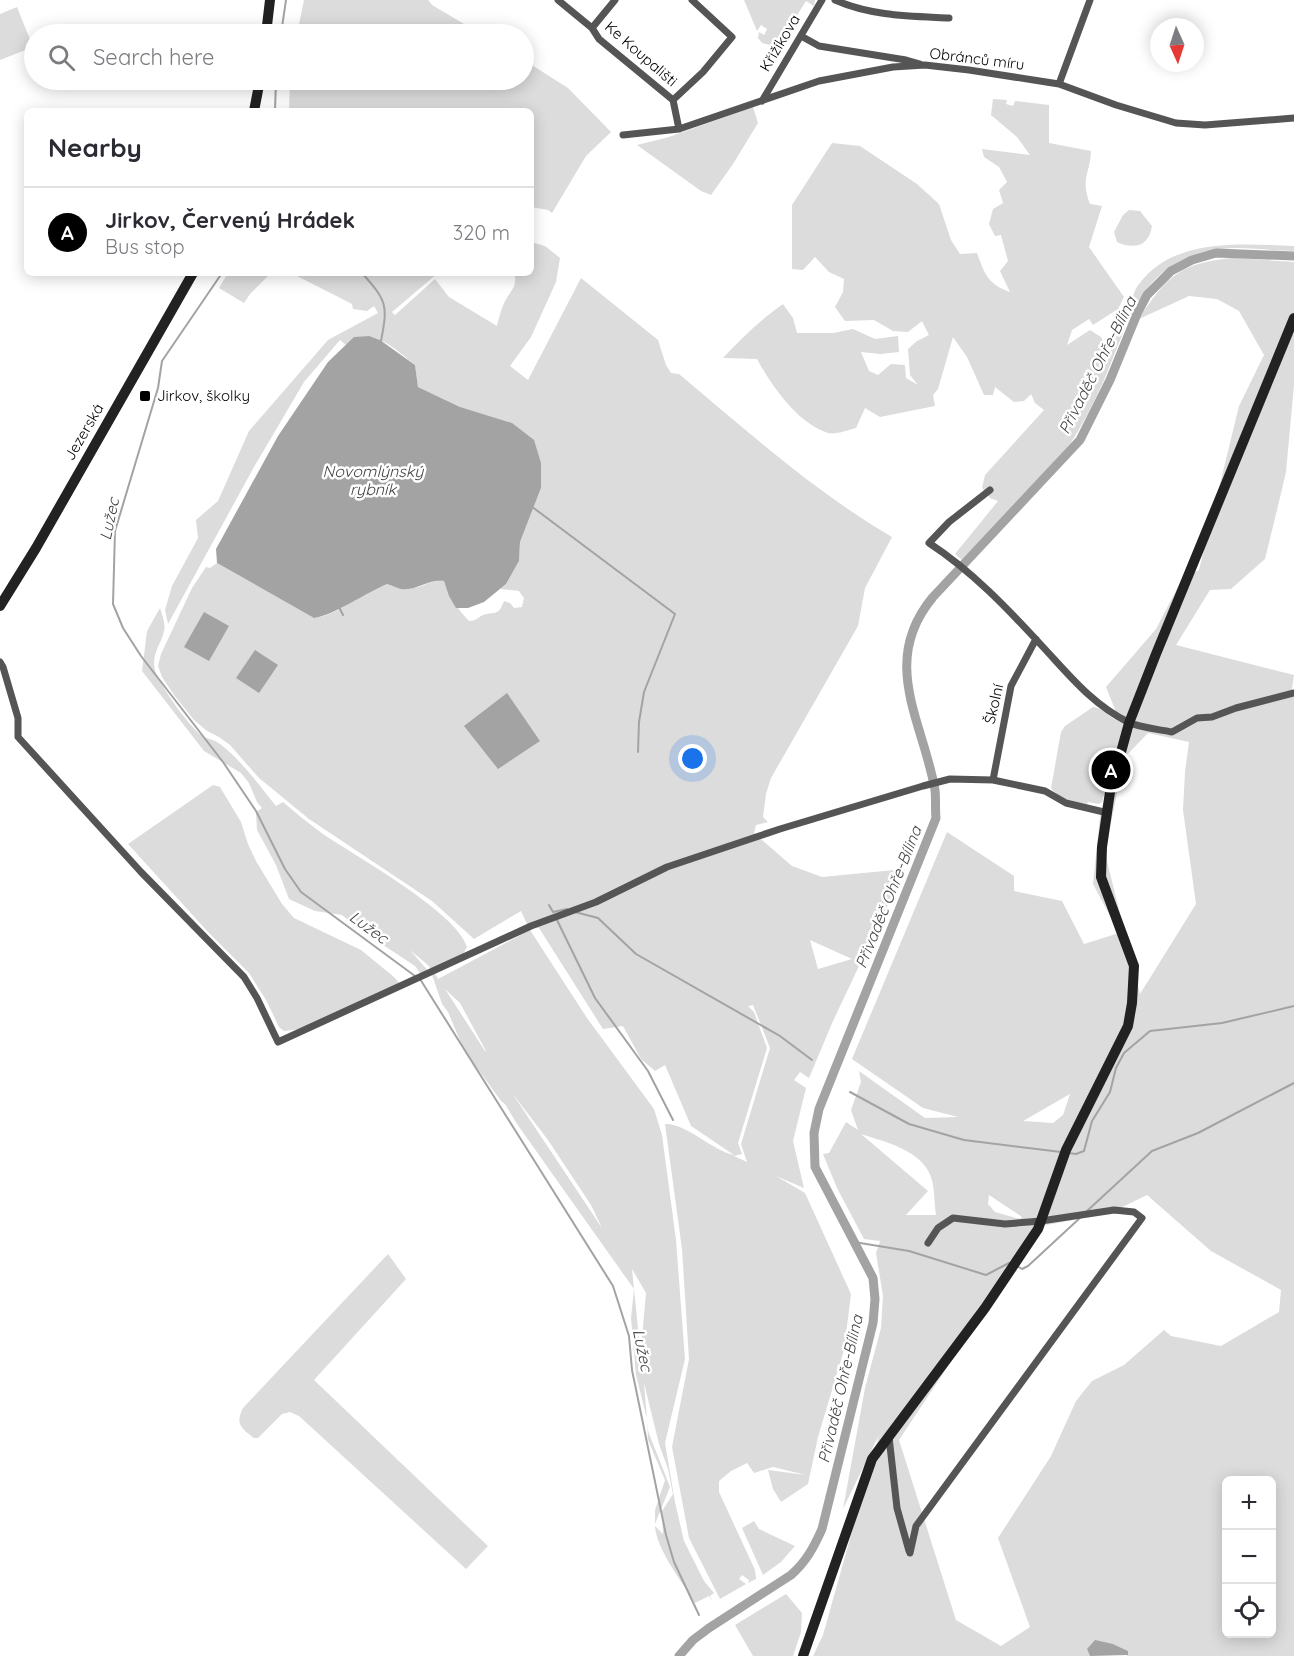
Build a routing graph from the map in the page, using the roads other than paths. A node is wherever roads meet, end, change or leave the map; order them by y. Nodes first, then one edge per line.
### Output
1 (270, 0) edge
2 (558, 0) edge
3 (615, 0) edge
4 (692, 0) edge
5 (822, 0) edge
6 (835, 0) edge
7 (1090, 0) edge
8 (949, 18) dead end
9 (267, 24) edge
10 (592, 28) junction
11 (801, 36) junction
12 (925, 65) junction
13 (1059, 84) junction
14 (258, 90) edge
15 (674, 100) junction
16 (762, 101) junction
17 (255, 108) edge
18 (1294, 118) edge
19 (679, 129) junction
20 (623, 135) dead end
21 (191, 276) edge
22 (1294, 318) edge
23 (990, 490) dead end
24 (0, 606) edge
25 (1036, 639) junction
26 (0, 662) edge
27 (1294, 693) edge
28 (1129, 723) junction
29 (993, 780) junction
30 (1108, 813) junction
31 (1041, 1221) junction
32 (928, 1244) dead end
33 (889, 1437) junction
34 (802, 1656) edge

1 - 9 street
2 - 10 street, Ke Koupališti
3 - 10 street, Ke Koupališti
4 - 15 street, Ke Koupališti
5 - 11 street, Křižíkova
6 - 8 street
7 - 13 street
10 - 15 street, Ke Koupališti
11 - 12 street
11 - 16 street, Křižíkova
12 - 13 street, Obránců míru
12 - 16 street, Obránců míru
13 - 18 street, Obránců míru
14 - 17 street
15 - 19 street, Ke Koupališti
16 - 19 street, Obránců míru
19 - 20 street, Obránců míru
21 - 24 street, Jezerská
22 - 28 street
23 - 25 street
25 - 28 street
25 - 29 street, Školní
26 - 29 street
27 - 28 street
28 - 30 street
29 - 30 street
30 - 31 street
31 - 32 street
31 - 33 street
31 - 33 street
33 - 34 street

